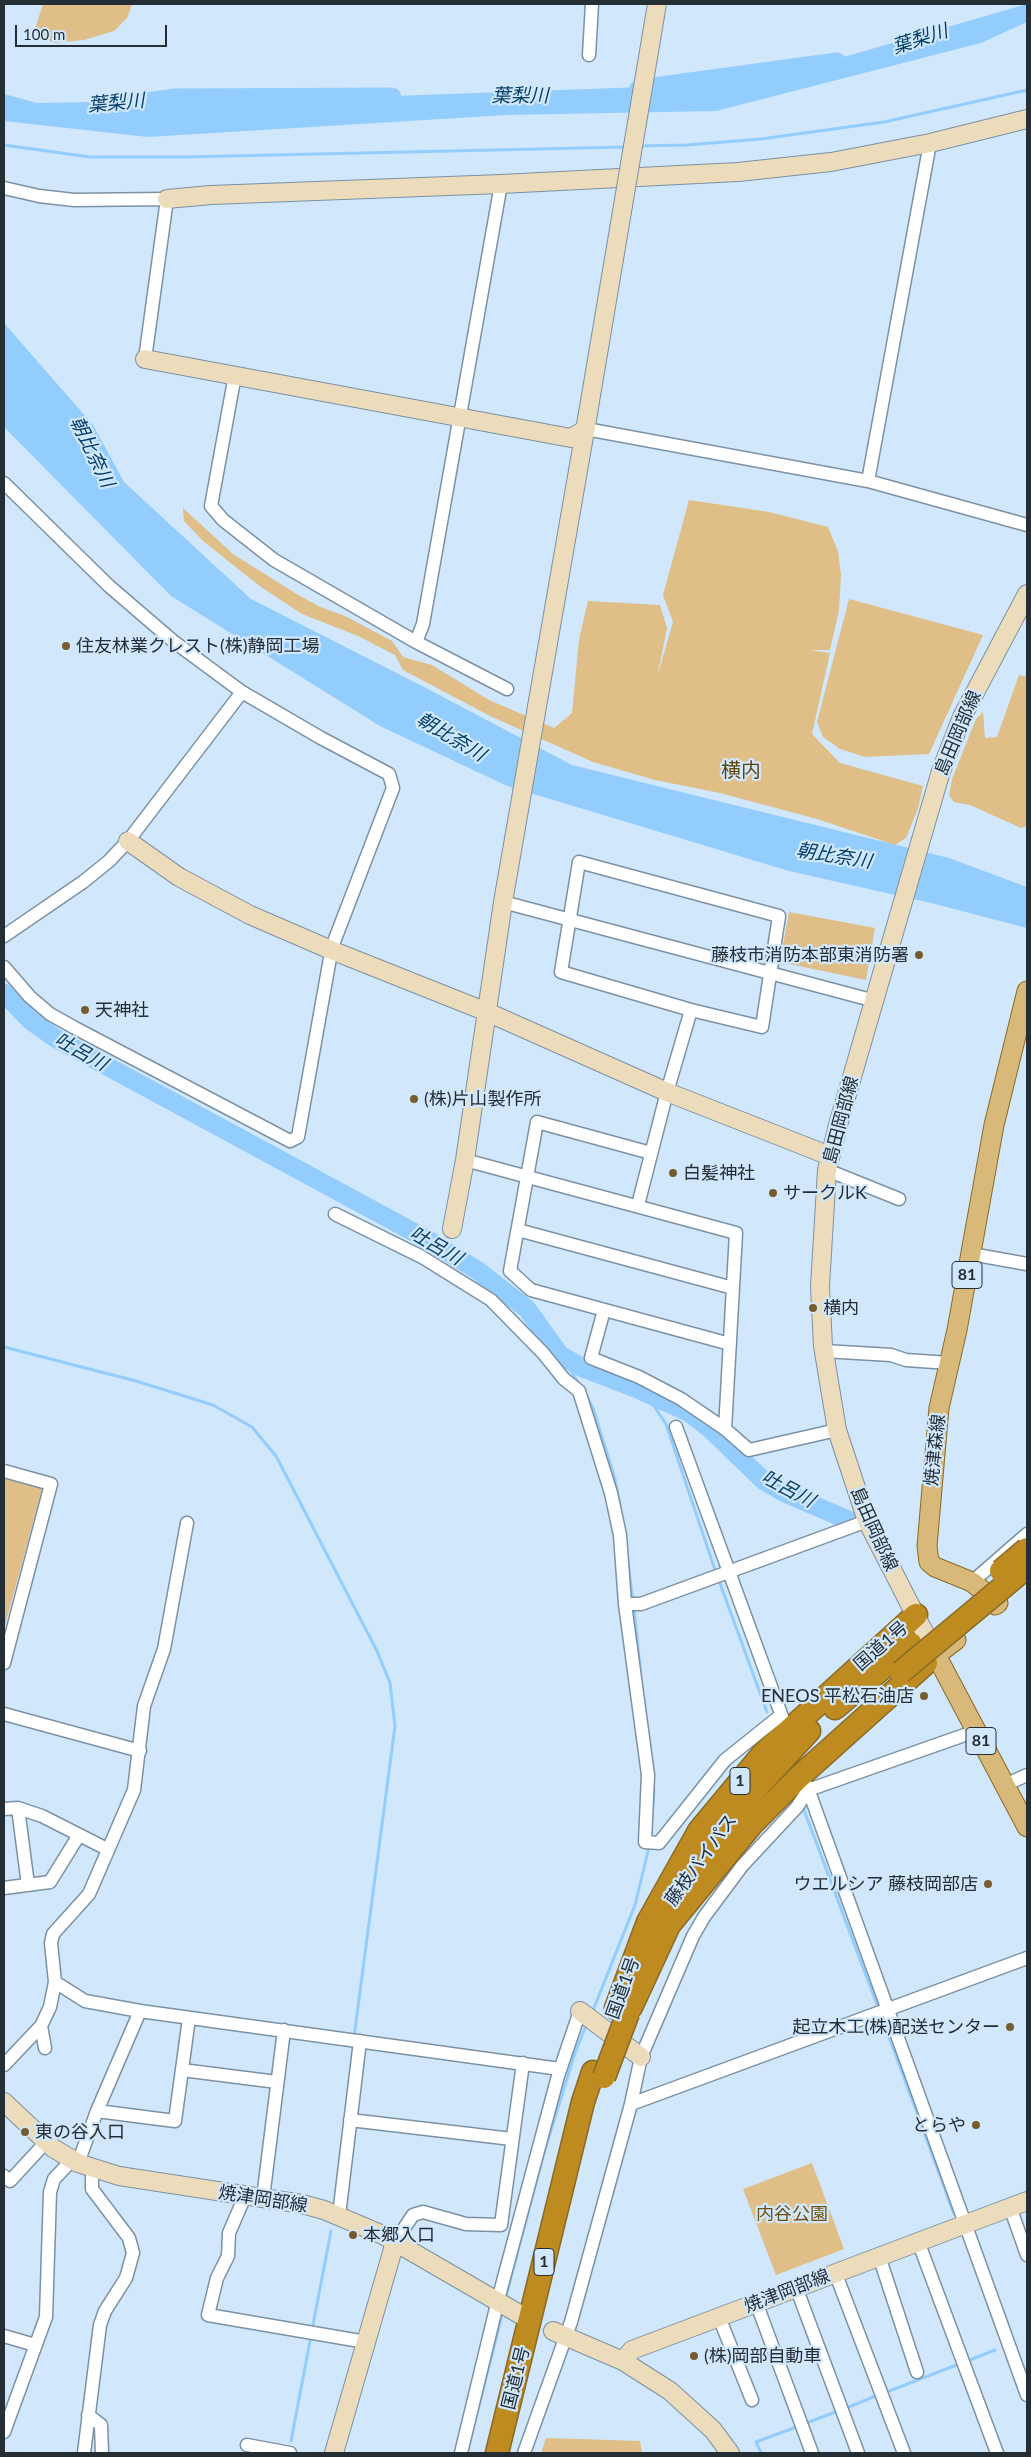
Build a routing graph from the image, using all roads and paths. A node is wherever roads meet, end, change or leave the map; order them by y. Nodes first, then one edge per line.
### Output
1 (592, 4) edge
2 (658, 4) edge
3 (589, 55) dead end
4 (1027, 119) edge
5 (930, 143) junction
6 (501, 184) junction
7 (4, 188) edge
8 (166, 199) junction
9 (145, 359) joint
10 (235, 375) junction
11 (459, 416) junction
12 (586, 424) junction
13 (868, 481) junction
14 (4, 484) edge
15 (1027, 525) edge
16 (1027, 594) edge
17 (416, 642) junction
18 (507, 689) dead end
19 (242, 692) junction
20 (128, 841) junction
21 (502, 902) junction
22 (569, 920) junction
23 (4, 936) edge
24 (331, 950) junction
25 (4, 967) edge
26 (772, 973) junction
27 (1027, 991) edge
28 (875, 1001) junction
29 (691, 1010) junction
30 (488, 1012) junction
31 (667, 1092) junction
32 (651, 1153) junction
33 (465, 1160) junction
34 (828, 1163) junction
35 (527, 1176) junction
36 (899, 1199) dead end
37 (638, 1205) junction
38 (334, 1214) dead end
39 (452, 1229) dead end
40 (518, 1230) junction
41 (971, 1254) junction
42 (1027, 1264) edge
43 (733, 1288) junction
44 (604, 1310) junction
45 (730, 1344) junction
46 (824, 1351) junction
47 (949, 1362) junction
48 (676, 1427) dead end
49 (725, 1430) junction
50 (837, 1430) junction
51 (4, 1471) edge
52 (865, 1514) junction
53 (187, 1523) dead end
54 (1027, 1534) edge
55 (1027, 1549) edge
56 (1027, 1567) edge
57 (727, 1570) junction
58 (1027, 1579) edge
59 (972, 1582) junction
60 (998, 1603) junction
61 (625, 1604) junction
62 (916, 1615) junction
63 (936, 1655) junction
64 (4, 1663) edge
65 (4, 1714) edge
66 (976, 1731) junction
67 (140, 1751) junction
68 (1027, 1775) edge
69 (806, 1784) junction
70 (1005, 1785) junction
71 (18, 1808) junction
72 (4, 1809) edge
73 (1027, 1826) edge
74 (79, 1835) junction
75 (107, 1849) junction
76 (28, 1884) junction
77 (4, 1888) edge
78 (669, 1925) junction
79 (1027, 1958) edge
80 (54, 1982) junction
81 (622, 2004) junction
82 (888, 2010) junction
83 (140, 2011) junction
84 (580, 2011) joint
85 (189, 2018) junction
86 (41, 2026) junction
87 (284, 2030) junction
88 (360, 2041) junction
89 (45, 2048) dead end
90 (641, 2057) junction
91 (523, 2064) junction
92 (4, 2065) edge
93 (560, 2069) junction
94 (182, 2070) junction
95 (599, 2075) junction
96 (277, 2082) junction
97 (631, 2104) junction
98 (5, 2105) edge
99 (97, 2111) junction
100 (350, 2120) junction
101 (512, 2139) junction
102 (46, 2142) junction
103 (81, 2164) junction
104 (4, 2176) edge
105 (245, 2196) junction
106 (263, 2198) junction
107 (1027, 2201) edge
108 (1010, 2207) junction
109 (339, 2215) junction
110 (964, 2225) junction
111 (918, 2241) junction
112 (395, 2242) junction
113 (1027, 2255) edge
114 (878, 2256) junction
115 (836, 2272) junction
116 (796, 2287) junction
117 (498, 2300) junction
118 (756, 2302) junction
119 (521, 2315) dead end
120 (719, 2317) junction
121 (559, 2334) junction
122 (4, 2336) edge
123 (366, 2342) junction
124 (35, 2345) junction
125 (623, 2361) junction
126 (917, 2372) dead end
127 (1027, 2395) edge
128 (752, 2400) dead end
129 (88, 2415) junction
130 (4, 2432) edge
131 (247, 2445) dead end
132 (84, 2453) edge
133 (102, 2453) edge
134 (290, 2453) edge
135 (334, 2453) edge
136 (461, 2453) edge
137 (497, 2453) edge
138 (510, 2453) edge
139 (524, 2453) edge
140 (730, 2453) edge
141 (812, 2453) edge
142 (858, 2453) edge
143 (904, 2453) edge
144 (997, 2453) edge

1 - 3 street
2 - 12 street, bridge
4 - 5 street
5 - 6 street
5 - 13 street
6 - 8 street
6 - 11 street
7 - 8 street
8 - 9 street
9 - 10 street
10 - 11 street
10 - 17 street
11 - 12 street
11 - 17 street
12 - 13 street
12 - 21 street
13 - 15 street
14 - 19 street
16 - 28 street, 島田岡部線
17 - 18 street
19 - 20 street
19 - 24 street
20 - 23 street
20 - 24 street
21 - 22 street
21 - 30 street
22 - 26 street
22 - 26 street
22 - 29 street
24 - 25 street
24 - 30 street
26 - 28 street
26 - 29 street
27 - 41 main road, 焼津森線 / 81
28 - 34 street, 島田岡部線
29 - 31 street
30 - 31 street
30 - 33 street
31 - 32 street
31 - 34 street
32 - 35 street
32 - 37 street
33 - 35 street
33 - 39 street
34 - 36 street
34 - 46 street, 島田岡部線
35 - 37 street
35 - 40 street
37 - 43 street
38 - 61 street
40 - 43 street
40 - 44 street
41 - 42 street
41 - 47 main road, 焼津森線 / 81
43 - 45 street
44 - 45 street
44 - 49 street
45 - 49 street
46 - 47 street
46 - 50 street, 島田岡部線
47 - 59 main road, 焼津森線 / 81
48 - 57 street
49 - 50 street
50 - 52 street, 島田岡部線
51 - 64 street
52 - 57 street
52 - 62 street, 島田岡部線
53 - 67 street
54 - 59 street
55 - 81 highway, 藤枝バイパス / 1, bridge
56 - 78 highway, 藤枝バイパス / 1, bridge
57 - 61 street
57 - 61 street
58 - 60 street
59 - 60 main road, 焼津森線 / 81
60 - 63 main road
62 - 63 street, 島田岡部線
62 - 81 highway, 国道1号 / 1
63 - 66 main road, 81
63 - 78 highway, 国道1号 / 1
65 - 67 street
66 - 69 street
66 - 70 main road, 81
67 - 75 street
68 - 70 street
69 - 82 street
69 - 90 street
70 - 73 main road, 81
71 - 72 street
71 - 74 street
71 - 76 street
74 - 75 street
74 - 76 street
75 - 80 street
76 - 77 street
78 - 81 highway, 国道1号 / 1
79 - 82 street
80 - 83 street
80 - 86 street
81 - 95 highway, 国道1号 / 1
82 - 97 street
82 - 110 street
83 - 85 street
83 - 99 street
84 - 90 street
84 - 93 street
85 - 87 street
85 - 94 street
86 - 89 street
86 - 92 street
87 - 88 street
87 - 96 street
88 - 91 street
88 - 100 street
90 - 97 street
91 - 93 street
91 - 101 street
93 - 117 street
94 - 96 street
94 - 99 street
95 - 137 highway, 国道1号 / 1
95 - 138 highway, 国道1号 / 1
96 - 106 street
97 - 121 street
98 - 102 street, 焼津岡部線
99 - 103 street
100 - 101 street
100 - 109 street
101 - 112 street
102 - 103 street, 焼津岡部線
102 - 104 street
103 - 105 street, 焼津岡部線
103 - 124 street
103 - 129 street
105 - 106 street, 焼津岡部線
105 - 123 street
106 - 109 street, 焼津岡部線
107 - 108 street, 焼津岡部線
108 - 110 street, 焼津岡部線
108 - 113 street
109 - 112 street, 焼津岡部線
110 - 111 street, 焼津岡部線
110 - 127 street
111 - 114 street, 焼津岡部線
111 - 144 street
112 - 117 street, 焼津岡部線
112 - 123 street
114 - 115 street, 焼津岡部線
114 - 126 street
115 - 116 street, 焼津岡部線
115 - 143 street
116 - 118 street, 焼津岡部線
116 - 142 street
117 - 119 street, 焼津岡部線
117 - 136 street
118 - 120 street, 焼津岡部線
118 - 141 street
120 - 125 street, 焼津岡部線
120 - 128 street
121 - 125 street
121 - 139 street
122 - 124 street
123 - 135 street
124 - 130 street
125 - 140 street
129 - 132 street
129 - 133 street
131 - 134 street

